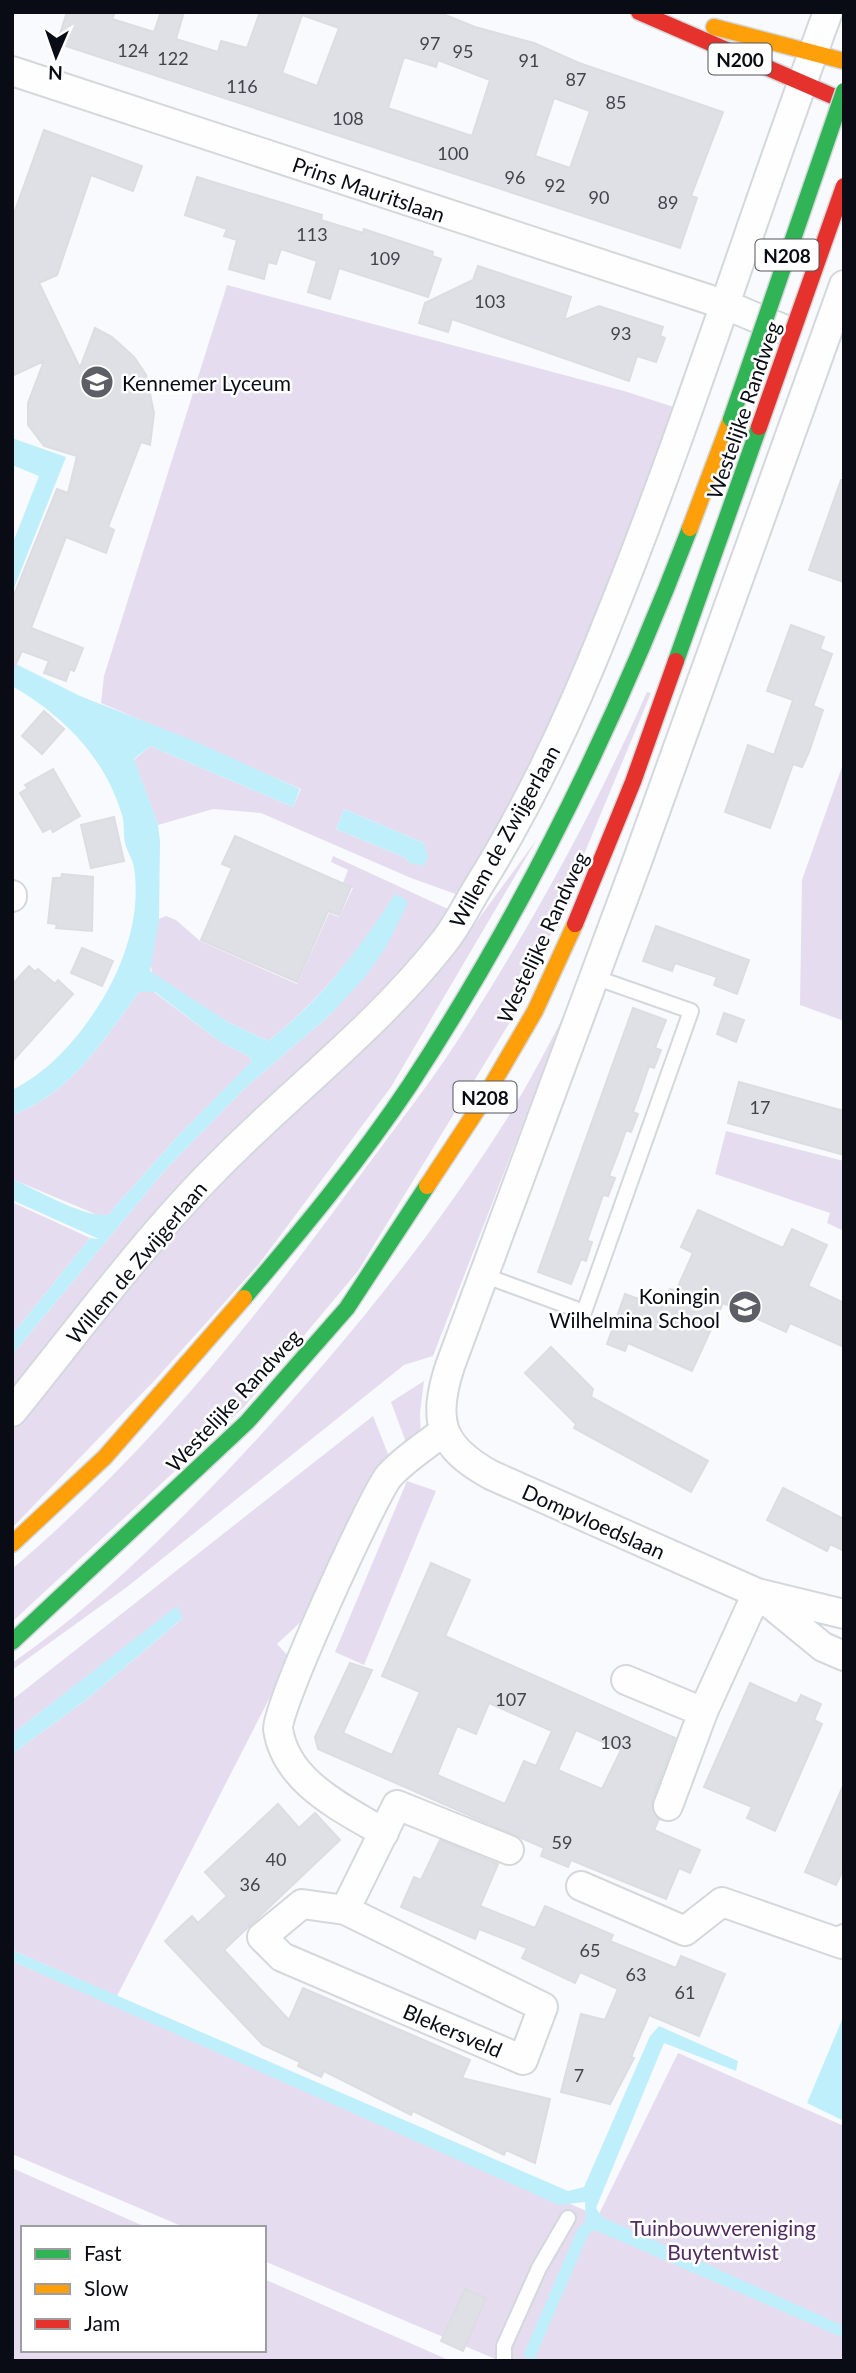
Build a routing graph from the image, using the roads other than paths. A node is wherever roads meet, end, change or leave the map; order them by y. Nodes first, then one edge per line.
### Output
1 (639, 12) edge
2 (656, 12) edge
3 (828, 12) edge
4 (813, 51) junction
5 (844, 61) edge
6 (12, 71) edge
7 (800, 85) junction
8 (844, 92) edge
9 (844, 101) edge
10 (844, 186) edge
11 (844, 285) edge
12 (726, 305) junction
13 (822, 342) junction
14 (594, 977) junction
15 (483, 1275) junction
16 (12, 1412) edge
17 (443, 1432) junction
18 (12, 1544) edge
19 (757, 1593) junction
20 (844, 1614) edge
21 (12, 1642) edge
22 (844, 1656) edge
23 (626, 1681) dead end
24 (704, 1712) junction
25 (668, 1806) dead end
26 (384, 1833) junction
27 (509, 1850) dead end
28 (581, 1886) dead end
29 (345, 1910) junction
30 (844, 1938) edge
31 (568, 2218) dead end
32 (504, 2361) edge

1 - 7 main road, N200
2 - 4 main road, N200
3 - 4 street, Willem de Zwijgerlaan
4 - 5 main road, N200
4 - 7 street, Willem de Zwijgerlaan
6 - 12 street, Prins Mauritslaan
7 - 9 main road, N200
7 - 12 street, Willem de Zwijgerlaan
8 - 18 main road, Westelijke Randweg / N208, bridge
10 - 21 main road, Westelijke Randweg / N208, bridge
11 - 13 street
12 - 13 street, Prins Mauritslaan
12 - 16 street, Willem de Zwijgerlaan
13 - 14 street
14 - 15 street
14 - 15 lane
15 - 17 street
17 - 19 street, Dompvloedslaan
17 - 26 street
19 - 20 street, Dompvloedslaan
19 - 22 street, Dompvloedslaan
19 - 24 street
23 - 24 street
24 - 25 street
26 - 27 street
26 - 29 street
28 - 30 street
29 - 29 street, Blekersveld
31 - 32 lane

